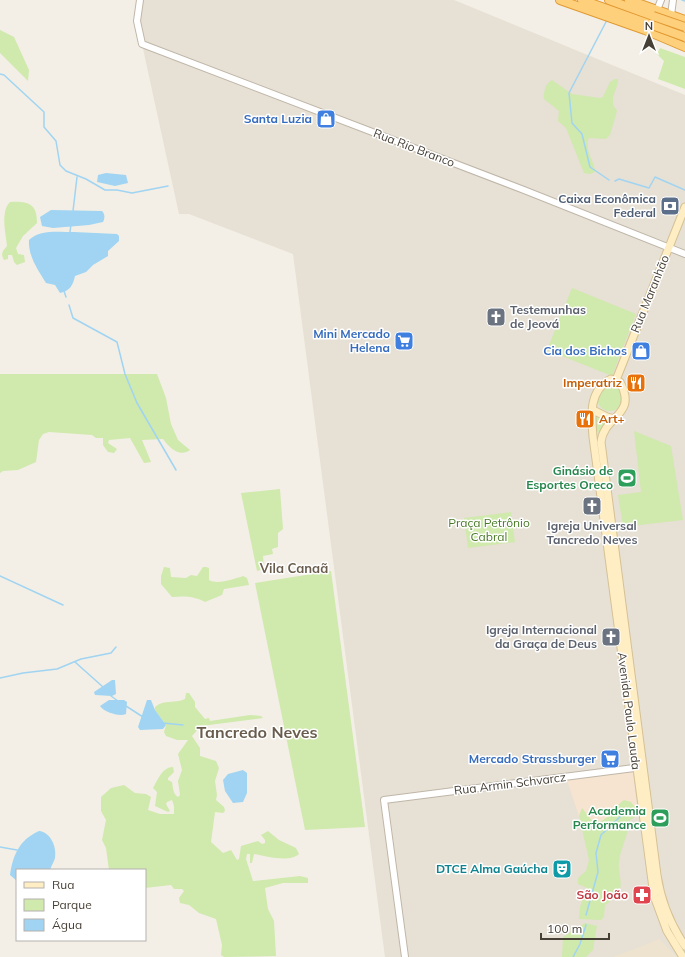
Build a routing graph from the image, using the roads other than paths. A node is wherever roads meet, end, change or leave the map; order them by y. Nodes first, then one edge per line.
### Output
1 (140, 0) edge
2 (560, 0) edge
3 (582, 0) edge
4 (609, 0) edge
5 (629, 0) edge
6 (661, 0) edge
7 (673, 0) edge
8 (655, 13) junction
9 (671, 15) junction
10 (685, 20) edge
11 (685, 27) edge
12 (652, 30) junction
13 (685, 37) edge
14 (685, 47) edge
15 (685, 207) edge
16 (669, 248) junction
17 (685, 254) edge
18 (616, 380) junction
19 (593, 410) junction
20 (615, 419) junction
21 (640, 767) junction
22 (685, 946) edge
23 (405, 957) edge
24 (683, 957) edge

1 - 16 street, Rua Rio Branco
2 - 12 highway
3 - 12 highway
4 - 8 highway
5 - 8 highway
6 - 8 street
7 - 9 street
8 - 9 highway
8 - 11 highway, bridge
8 - 12 highway
9 - 10 highway
12 - 13 highway, bridge
12 - 14 highway
15 - 16 main road, Rua Maranhão
16 - 17 street, Rua Rio Branco
16 - 18 main road, Rua Maranhão
18 - 19 main road
18 - 20 main road
19 - 20 main road
19 - 21 main road, Avenida Paulo Lauda
20 - 21 main road, Avenida Paulo Lauda
21 - 22 main road, Avenida Paulo Lauda
21 - 23 street, Rua Armin Schvarcz
21 - 24 main road, Avenida Paulo Lauda

